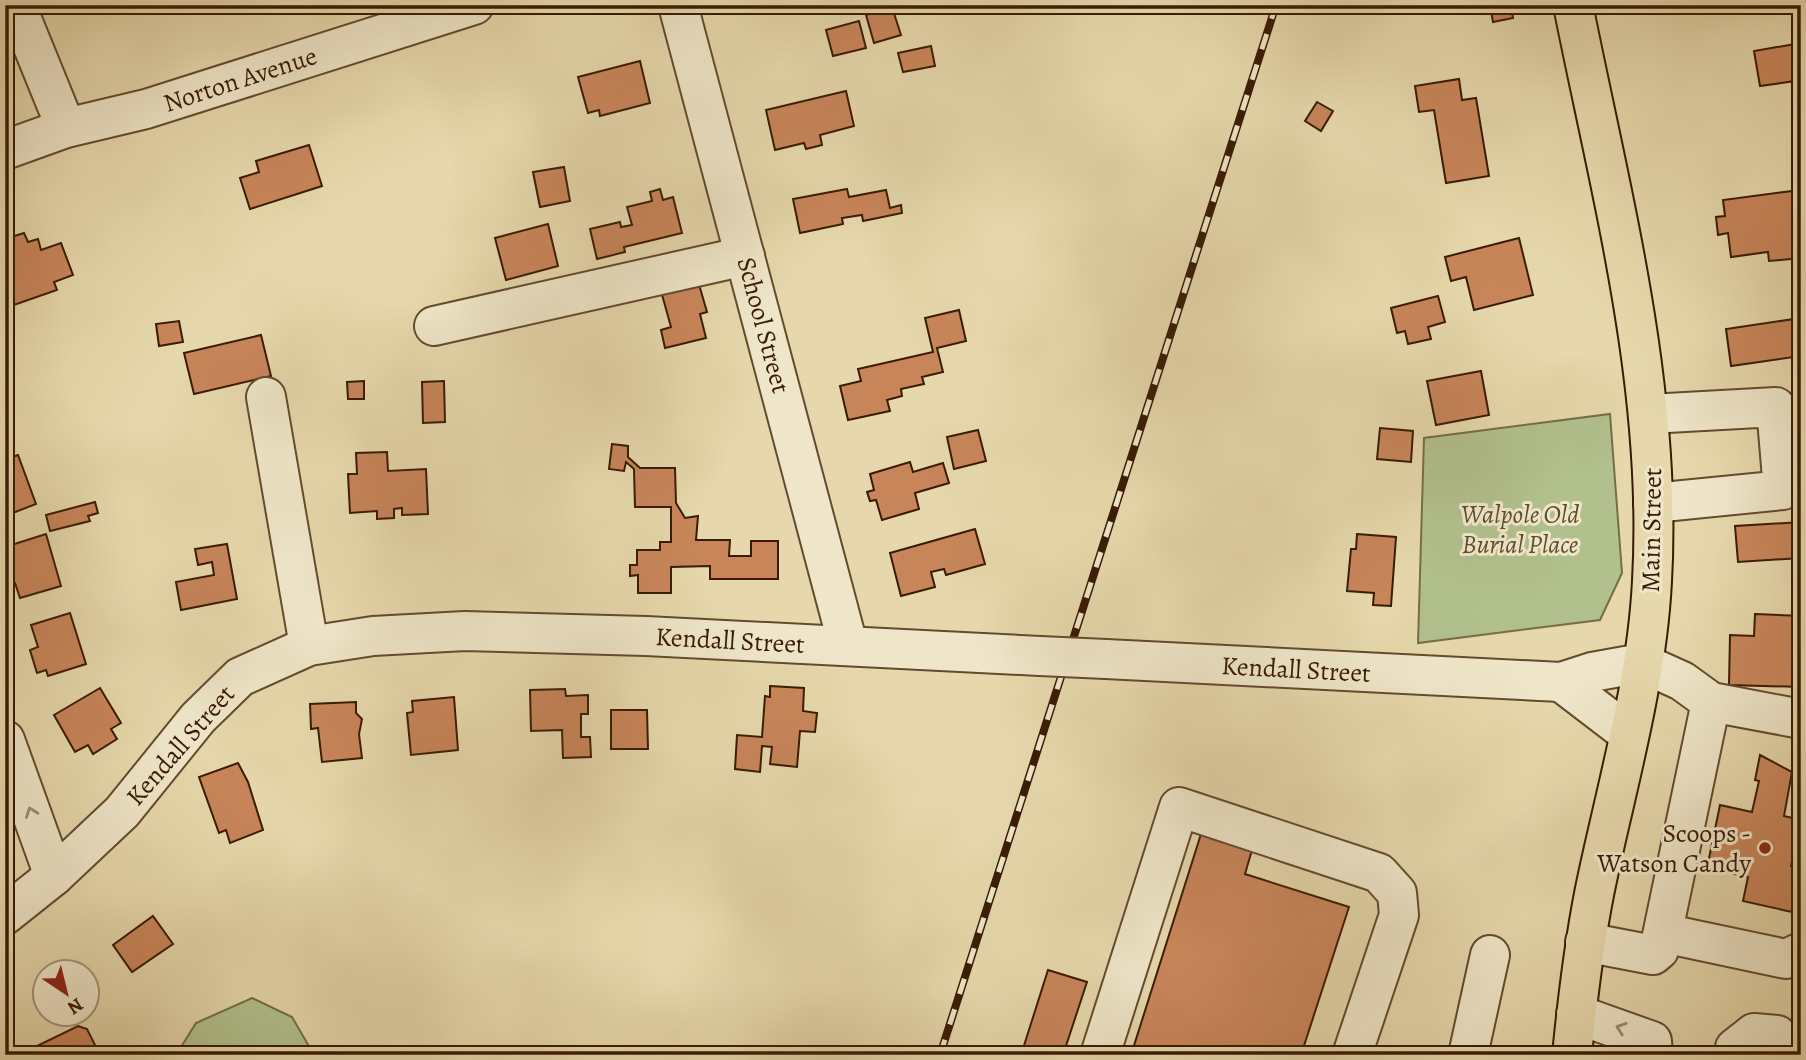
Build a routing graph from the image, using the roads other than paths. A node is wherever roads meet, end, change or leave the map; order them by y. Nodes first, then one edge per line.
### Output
1 (16, 5) edge
2 (474, 5) edge
3 (678, 5) edge
4 (1573, 5) edge
5 (66, 128) junction
6 (5, 150) edge
7 (745, 257) junction
8 (434, 326) dead end
9 (266, 397) dead end
10 (1649, 414) junction
11 (1653, 503) junction
12 (848, 645) junction
13 (309, 646) junction
14 (1642, 663) junction
15 (1562, 682) junction
16 (1711, 702) junction
17 (1801, 719) edge
18 (1629, 734) junction
19 (5, 740) edge
20 (54, 876) junction
21 (5, 915) edge
22 (1663, 933) junction
23 (1586, 942) junction
24 (1801, 952) edge
25 (1490, 956) dead end
26 (1576, 1014) junction
27 (1466, 1050) edge
28 (1100, 1055) edge
29 (1352, 1055) edge
30 (1572, 1055) edge
31 (1653, 1055) edge
32 (1735, 1055) edge
33 (1789, 1055) edge

1 - 5 street
2 - 5 street, Norton Avenue
3 - 7 street, School Street
4 - 10 main road, Main Street
5 - 6 street, Norton Avenue
7 - 8 street
7 - 12 street, School Street
9 - 13 street
10 - 11 main road, Main Street
10 - 11 street
11 - 14 main road, Main Street
12 - 13 street, Kendall Street
12 - 15 street, Kendall Street, bridge
13 - 20 street, Kendall Street
14 - 15 street
14 - 16 street
14 - 18 main road, Main Street
15 - 18 street
16 - 17 street
16 - 22 street
18 - 23 main road, Main Street
20 -> 19 street
20 - 21 street, Kendall Street
22 - 23 street
22 - 24 street
23 - 26 main road, Main Street
25 - 27 street
26 - 30 main road, Main Street
31 -> 26 street
28 - 29 street
32 - 33 street

